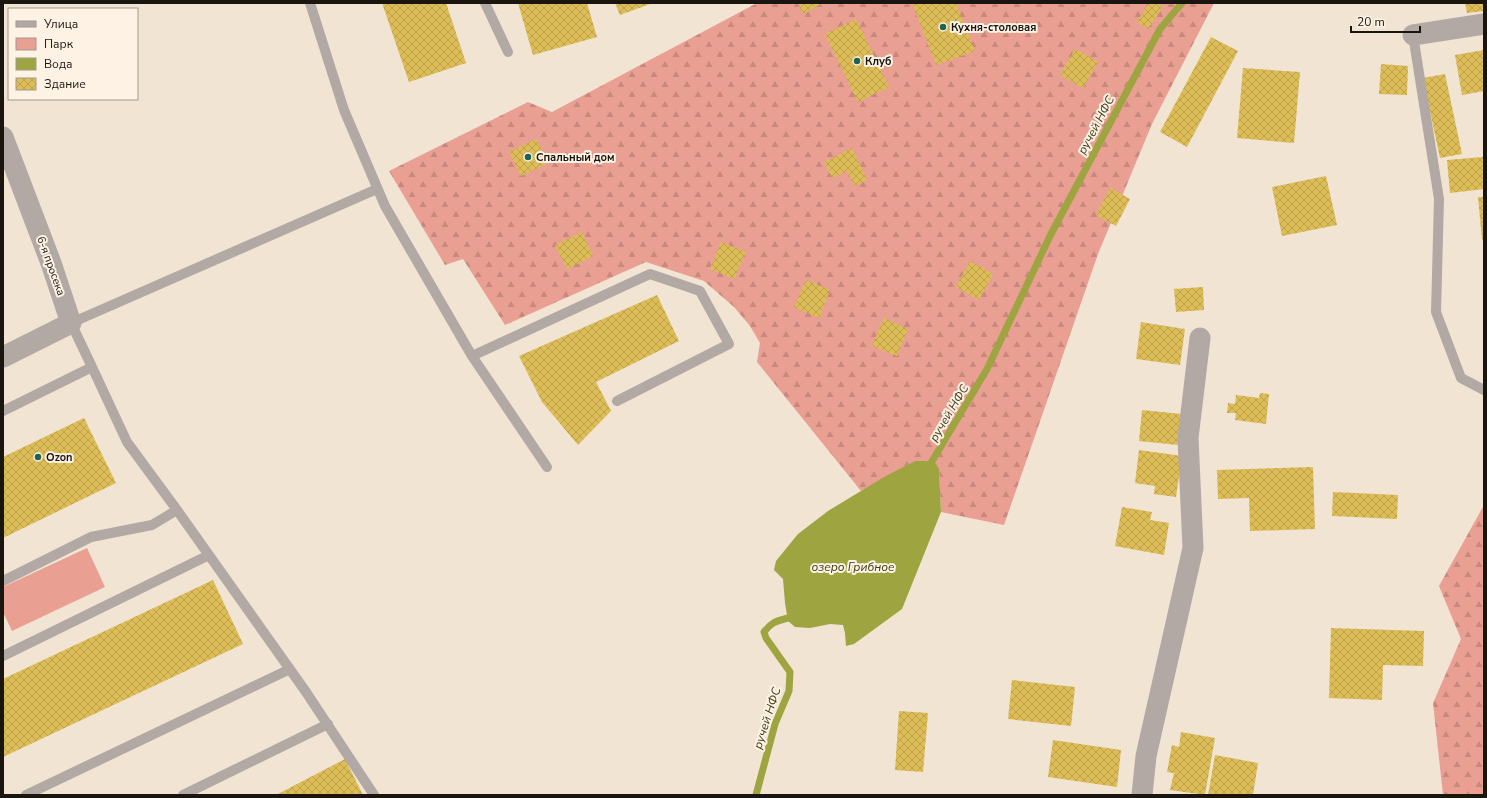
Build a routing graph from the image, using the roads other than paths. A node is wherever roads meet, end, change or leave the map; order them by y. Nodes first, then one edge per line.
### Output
1 (310, 3) edge
2 (486, 3) edge
3 (1484, 24) edge
4 (1412, 36) joint
5 (508, 52) dead end
6 (3, 137) edge
7 (377, 189) junction
8 (71, 323) junction
9 (1200, 338) dead end
10 (472, 356) junction
11 (3, 357) edge
12 (92, 367) junction
13 (1484, 390) edge
14 (617, 401) dead end
15 (3, 411) edge
16 (547, 467) dead end
17 (177, 510) junction
18 (209, 555) junction
19 (3, 580) edge
20 (3, 656) edge
21 (290, 669) junction
22 (328, 724) junction
23 (26, 795) edge
24 (183, 795) edge
25 (374, 795) edge
26 (1142, 795) edge

1 - 7 lane
2 - 5 lane
3 - 4 street
4 - 13 lane
6 - 8 street, 6-я просека
7 - 8 lane
7 - 10 lane
8 - 11 street
8 - 12 lane
9 - 26 street
10 - 14 lane
10 - 16 lane
12 - 15 lane
12 - 17 lane
17 - 18 lane
17 - 19 lane
18 - 20 lane
18 - 21 lane
21 - 22 lane
21 - 23 lane
22 - 24 lane
22 - 25 lane

